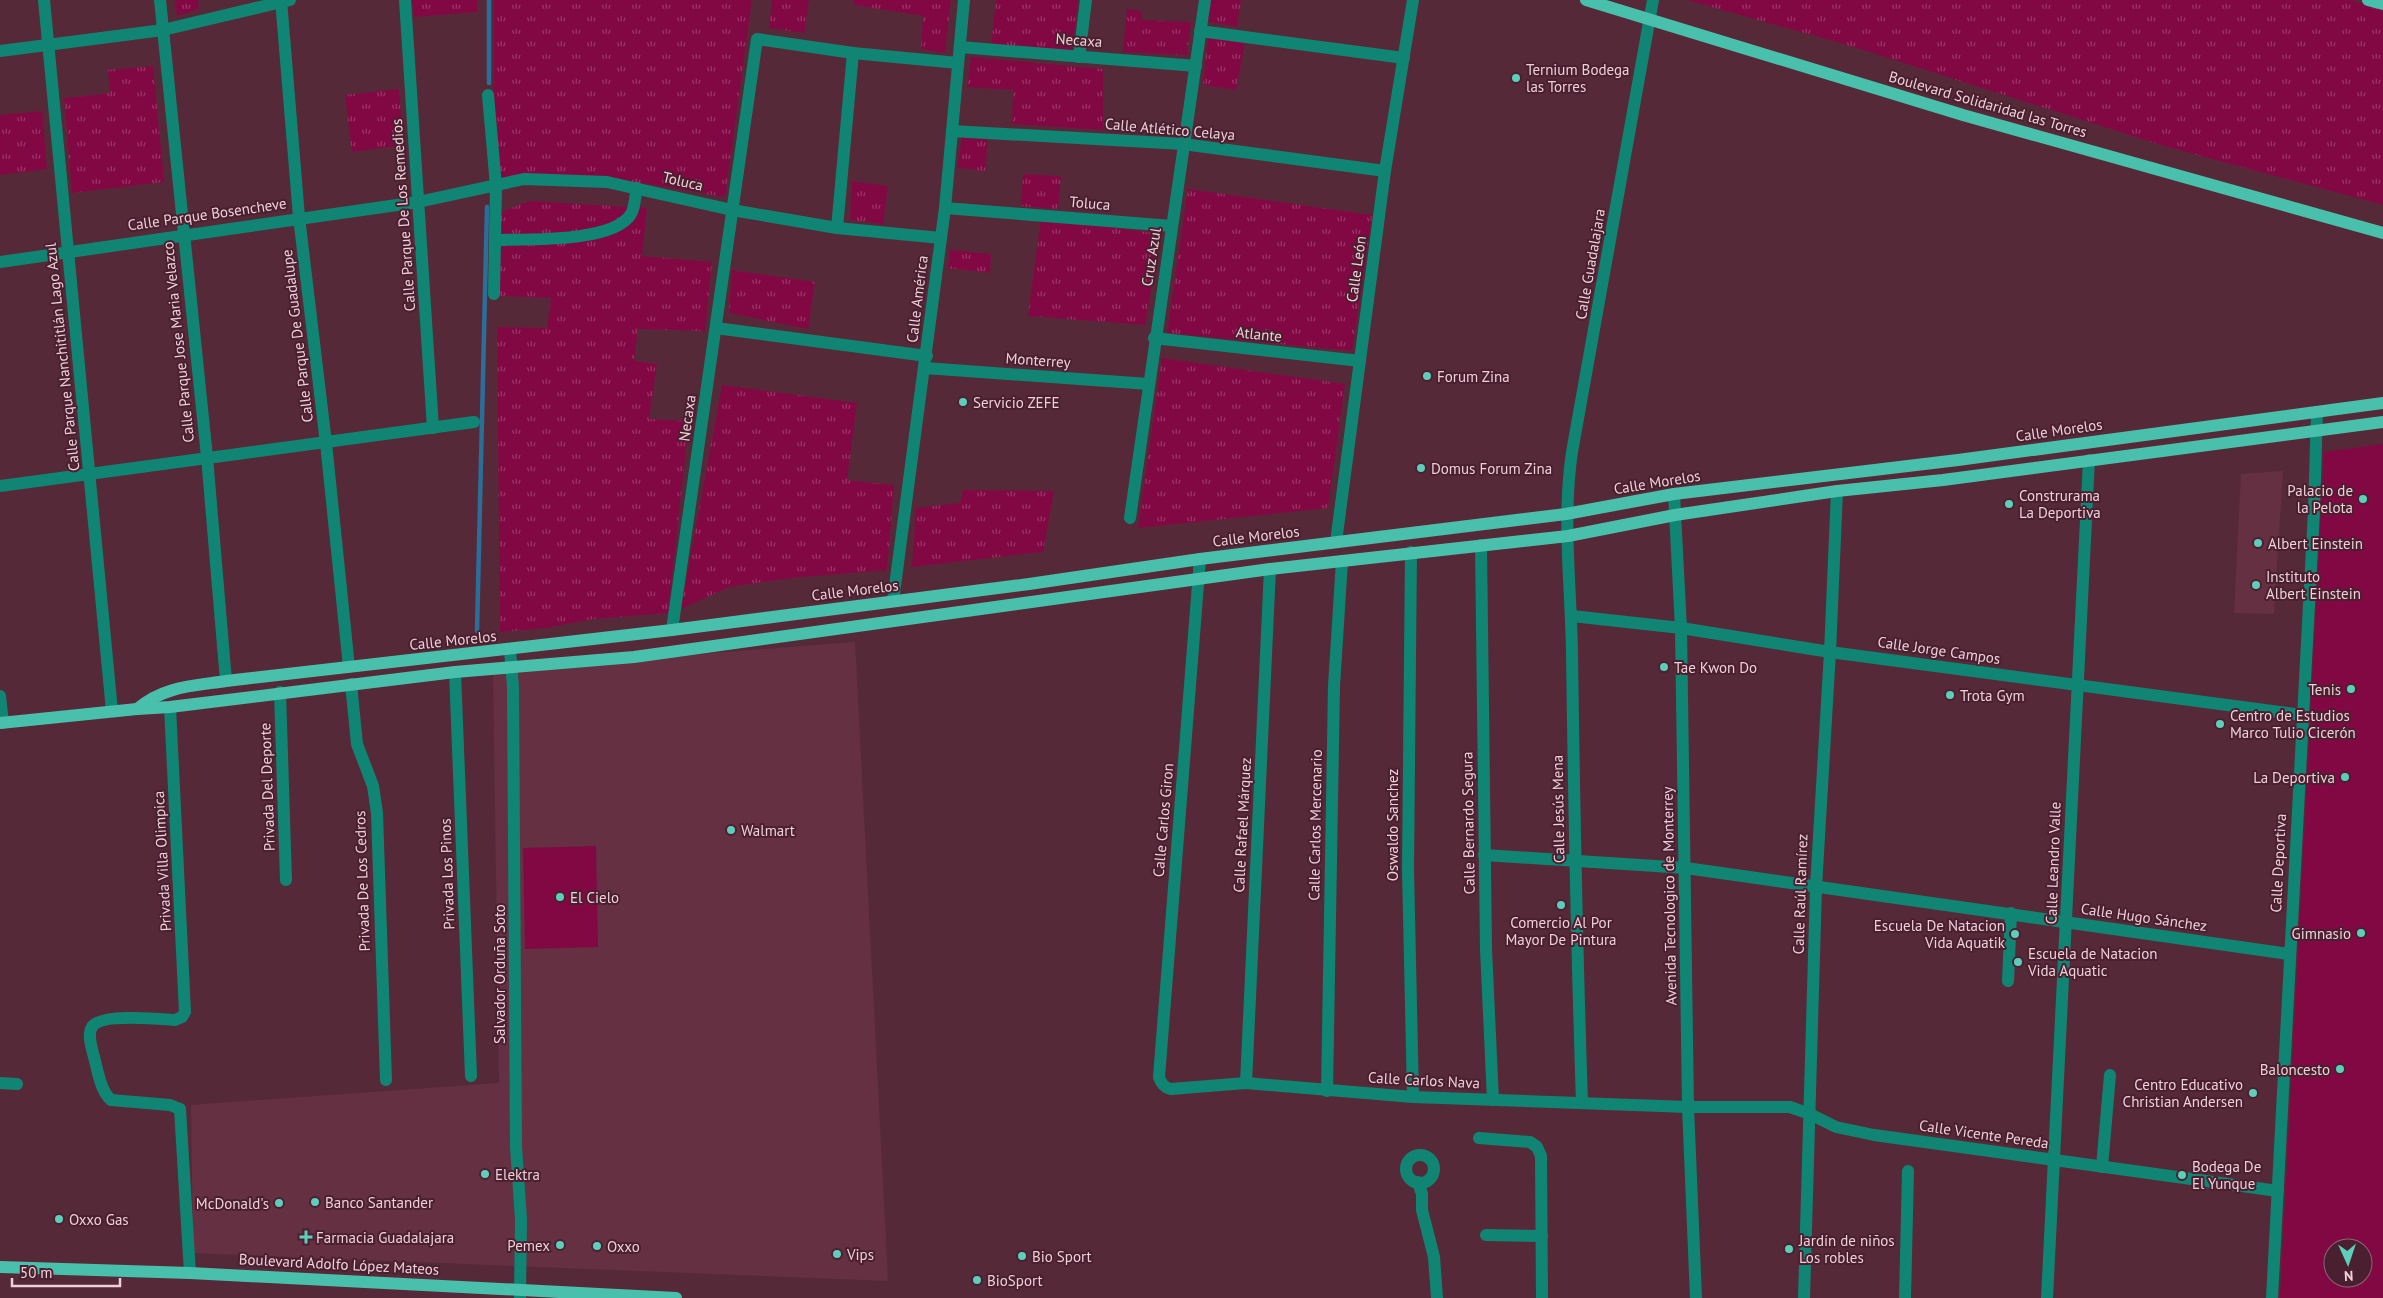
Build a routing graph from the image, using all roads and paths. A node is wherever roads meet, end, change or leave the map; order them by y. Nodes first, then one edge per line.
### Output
1 (44, 0) edge
2 (160, 0) edge
3 (405, 0) edge
4 (964, 0) edge
5 (1086, 0) edge
6 (1205, 0) edge
7 (1413, 0) edge
8 (1586, 0) edge
9 (1653, 0) edge
10 (2368, 0) edge
11 (284, 1) edge
12 (2383, 4) edge
13 (1650, 20) junction
14 (163, 30) junction
15 (1200, 31) junction
16 (50, 46) junction
17 (960, 47) junction
18 (0, 50) edge
19 (853, 54) junction
20 (1078, 57) junction
21 (1404, 58) junction
22 (958, 63) junction
23 (1196, 66) junction
24 (488, 95) dead end
25 (952, 131) junction
26 (1183, 144) junction
27 (1385, 171) junction
28 (496, 186) junction
29 (637, 188) junction
30 (418, 202) junction
31 (945, 208) junction
32 (732, 210) junction
33 (299, 217) junction
34 (1172, 226) junction
35 (837, 228) junction
36 (2383, 233) edge
37 (183, 234) junction
38 (941, 238) junction
39 (496, 240) junction
40 (68, 252) junction
41 (0, 262) edge
42 (494, 294) dead end
43 (716, 328) junction
44 (1154, 338) junction
45 (1360, 361) junction
46 (926, 362) junction
47 (1148, 384) junction
48 (2383, 403) edge
49 (2317, 412) junction
50 (474, 422) dead end
51 (2383, 422) edge
52 (433, 428) junction
53 (2316, 430) junction
54 (326, 443) junction
55 (207, 457) junction
56 (2089, 460) junction
57 (90, 473) junction
58 (0, 486) edge
59 (1837, 491) junction
60 (1674, 494) junction
61 (1566, 514) junction
62 (1674, 515) junction
63 (1130, 518) dead end
64 (1568, 536) junction
65 (1336, 542) junction
66 (1481, 545) junction
67 (1411, 552) junction
68 (1200, 559) junction
69 (1342, 560) junction
70 (1270, 569) junction
71 (1199, 579) junction
72 (893, 601) junction
73 (1572, 616) junction
74 (1681, 628) junction
75 (672, 630) junction
76 (510, 650) junction
77 (1830, 652) junction
78 (349, 667) junction
79 (511, 667) junction
80 (455, 672) junction
81 (226, 681) junction
82 (351, 684) junction
83 (2076, 685) junction
84 (280, 692) junction
85 (0, 696) edge
86 (170, 707) junction
87 (137, 708) junction
88 (112, 711) junction
89 (2302, 715) junction
90 (2, 723) edge
91 (1484, 856) junction
92 (1574, 860) junction
93 (1686, 868) junction
94 (286, 880) dead end
95 (1816, 887) junction
96 (2011, 913) junction
97 (2066, 922) junction
98 (2289, 954) junction
99 (2008, 981) dead end
100 (2110, 1075) dead end
101 (471, 1076) dead end
102 (386, 1080) dead end
103 (0, 1083) edge
104 (1160, 1083) joint
105 (1246, 1083) junction
106 (17, 1084) dead end
107 (1327, 1091) junction
108 (1413, 1097) junction
109 (1493, 1100) junction
110 (1582, 1103) junction
111 (1688, 1107) junction
112 (1810, 1114) junction
113 (1479, 1138) dead end
114 (2055, 1160) junction
115 (2102, 1167) junction
116 (1908, 1171) dead end
117 (1418, 1182) dead end
118 (2278, 1191) junction
119 (1486, 1235) dead end
120 (1542, 1236) junction
121 (0, 1267) edge
122 (190, 1273) junction
123 (520, 1293) edge
124 (676, 1298) edge
125 (1436, 1298) edge
126 (1542, 1298) edge
127 (1696, 1298) edge
128 (1804, 1298) edge
129 (1906, 1298) edge
130 (2047, 1298) edge
131 (2272, 1298) edge

1 - 16 street, Calle Parque Nanchititlán Lago Azul
2 - 14 street, Calle Parque Jose Maria Velazco
3 - 30 street, Calle Parque De Los Remedios
4 - 17 street, Calle América
5 - 20 street
6 - 15 street, Cruz Azul
7 - 21 street, Calle León
8 - 13 main road, Boulevard Solidaridad las Torres
9 - 13 street, Calle Guadalajara
10 - 12 main road
11 - 14 street
11 - 33 street, Calle Parque De Guadalupe
13 - 36 main road, Boulevard Solidaridad las Torres
13 - 61 street, Calle Guadalajara
14 - 16 street
14 - 37 street, Calle Parque Jose Maria Velazco
15 - 21 street
15 - 23 street, Cruz Azul
16 - 18 street
16 - 40 street, Calle Parque Nanchititlán Lago Azul
17 - 20 street, Necaxa
17 - 22 street, Calle América
19 - 22 street
19 - 32 street, Necaxa
19 - 35 street
20 - 23 street, Necaxa
21 - 27 street, Calle León
22 - 25 street, Calle América
23 - 26 street, Cruz Azul
24 - 28 street
25 - 26 street, Calle Atlético Celaya
25 - 31 street, Calle América
26 - 27 street, Calle Atlético Celaya
26 - 34 street, Cruz Azul
27 - 45 street, Calle León
28 - 29 street, Toluca
28 - 30 street, Toluca
28 - 39 street
29 - 32 street, Toluca
29 - 39 street
30 - 33 street, Calle Parque Bosencheve
30 - 52 street, Calle Parque De Los Remedios
31 - 34 street, Toluca
31 - 38 street, Calle América
32 - 35 street, Toluca
32 - 43 street, Necaxa
33 - 37 street, Calle Parque Bosencheve
33 - 54 street, Calle Parque De Guadalupe
34 - 44 street, Cruz Azul
35 - 38 street, Toluca
37 - 40 street, Calle Parque Bosencheve
37 - 55 street, Calle Parque Jose Maria Velazco
38 - 46 street, Calle América
39 - 42 street
40 - 41 street, Calle Parque Bosencheve
40 - 57 street, Calle Parque Nanchititlán Lago Azul
43 - 46 street, Monterrey
43 - 75 street, Necaxa
44 - 45 street, Atlante
44 - 47 street, Cruz Azul
45 - 65 street, Calle León
46 - 47 street, Monterrey
46 - 72 street, Calle América
47 - 63 street, Cruz Azul
48 - 49 main road, Calle Morelos
49 - 53 street, Calle Deportiva
49 - 60 main road, Calle Morelos
50 - 52 street
51 - 53 main road, Calle Morelos
52 - 54 street
53 - 56 main road, Calle Morelos
53 - 89 street, Calle Deportiva
54 - 55 street
54 - 78 street, Calle Parque De Guadalupe
55 - 57 street
55 - 81 street, Calle Parque Jose Maria Velazco
56 - 59 main road, Calle Morelos
56 - 83 street, Calle Leandro Valle
57 - 58 street
57 - 88 street, Calle Parque Nanchititlán Lago Azul
59 - 62 main road, Calle Morelos
59 - 77 street, Calle Raúl Ramírez
60 - 61 main road, Calle Morelos
60 - 62 street, Avenida Tecnologico de Monterrey
61 - 64 street, Calle Jesús Mena
61 - 65 main road, Calle Morelos
62 - 64 main road, Calle Morelos
62 - 74 street, Avenida Tecnologico de Monterrey
64 - 66 main road, Calle Morelos
64 - 73 street, Calle Jesús Mena
65 - 68 main road, Calle Morelos
66 - 67 main road, Calle Morelos
66 - 91 street, Calle Bernardo Segura
67 - 69 main road, Calle Morelos
67 - 108 street, Oswaldo Sanchez
68 - 71 street, Calle Carlos Giron
68 - 72 main road, Calle Morelos
69 - 70 main road, Calle Morelos
69 - 107 street, Calle Carlos Mercenario
70 - 71 main road, Calle Morelos
70 - 105 street, Calle Rafael Márquez
71 - 79 main road, Calle Morelos
71 - 104 street, Calle Carlos Giron
72 - 75 main road, Calle Morelos
73 - 74 street, Calle Jorge Campos
73 - 92 street, Calle Jesús Mena
74 - 77 street, Calle Jorge Campos
74 - 93 street, Avenida Tecnologico de Monterrey
75 - 76 main road, Calle Morelos
76 - 78 main road, Calle Morelos
76 - 79 street, Salvador Orduña Soto
77 - 83 street, Calle Jorge Campos
77 - 95 street, Calle Raúl Ramírez
78 - 81 main road, Calle Morelos
79 - 80 main road, Calle Morelos
79 - 123 street, Salvador Orduña Soto
80 - 82 main road, Calle Morelos
80 - 101 street, Privada Los Pinos
81 - 87 main road, Calle Morelos
82 - 84 main road, Calle Morelos
82 - 102 street, Privada De Los Cedros
83 - 89 street, Calle Jorge Campos
83 - 97 street, Calle Leandro Valle
84 - 86 main road, Calle Morelos
84 - 94 street, Privada Del Deporte
85 - 90 street
86 - 87 main road, Calle Morelos
86 - 122 street, Privada Villa Olimpica
87 - 88 main road, Calle Morelos
88 - 90 main road, Calle Morelos
89 - 98 street, Calle Deportiva
91 - 92 street, Calle Hugo Sánchez
91 - 109 street, Calle Bernardo Segura
92 - 93 street, Calle Hugo Sánchez
92 - 110 street, Calle Jesús Mena
93 - 95 street, Calle Hugo Sánchez
93 - 111 street, Avenida Tecnologico de Monterrey
95 - 96 street, Calle Hugo Sánchez
95 - 112 street, Calle Raúl Ramírez
96 - 97 street, Calle Hugo Sánchez
96 - 99 street
97 - 98 street, Calle Hugo Sánchez
97 - 114 street, Calle Leandro Valle
98 - 118 street, Calle Deportiva
100 - 115 street
103 - 106 street
104 - 105 street, Calle Carlos Nava
105 - 107 street, Calle Carlos Nava
107 - 108 street, Calle Carlos Nava
108 - 109 street, Calle Carlos Nava
109 - 110 street, Calle Carlos Nava
110 - 111 street, Calle Carlos Nava
111 - 112 street, Calle Vicente Pereda
111 - 127 street, Avenida Tecnologico de Monterrey
112 - 114 street, Calle Vicente Pereda
112 - 128 street, Calle Raúl Ramírez
113 - 120 street
114 - 115 street, Calle Vicente Pereda
114 - 130 street, Calle Leandro Valle
115 - 118 street, Calle Vicente Pereda
116 - 129 street
117 - 125 street
118 - 131 street, Calle Deportiva
119 - 120 street
120 - 126 street
121 - 122 main road, Boulevard Adolfo López Mateos
122 - 123 main road, Boulevard Adolfo López Mateos
123 - 124 main road, Boulevard Adolfo López Mateos

